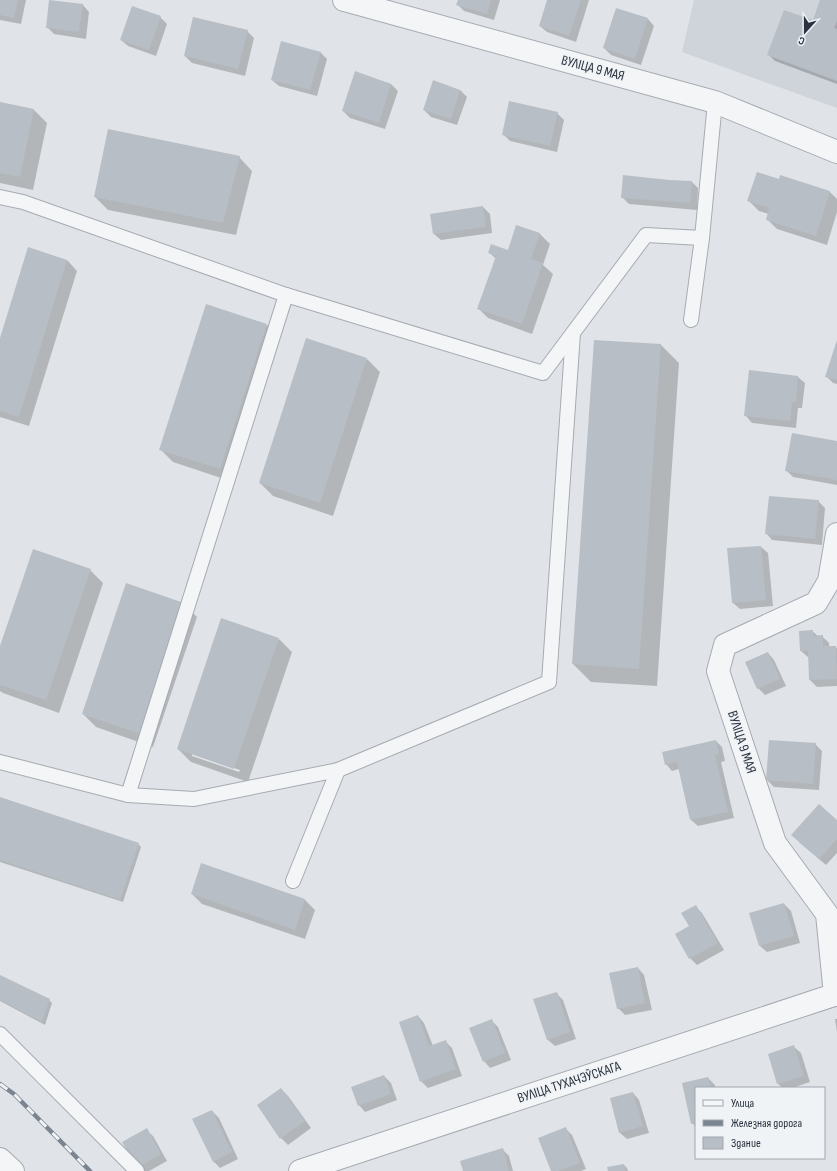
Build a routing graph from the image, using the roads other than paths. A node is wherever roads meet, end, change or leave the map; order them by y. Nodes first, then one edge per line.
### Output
1 (344, 0) edge
2 (715, 102) junction
3 (837, 152) edge
4 (0, 197) edge
5 (702, 238) junction
6 (286, 295) junction
7 (691, 320) dead end
8 (573, 333) junction
9 (837, 534) edge
10 (0, 762) edge
11 (338, 770) junction
12 (128, 795) junction
13 (292, 881) dead end
14 (832, 911) edge
15 (836, 994) edge
16 (0, 1034) edge
17 (0, 1159) edge
18 (13, 1171) edge
19 (137, 1171) edge
20 (300, 1171) edge

1 - 2 street, ВУЛІЦА 9 МАЯ
2 - 3 street, ВУЛІЦА 9 МАЯ
2 - 5 lane
4 - 6 lane
5 - 7 lane
5 - 8 lane
6 - 8 lane
6 - 12 lane
8 - 11 lane
9 - 14 street, ВУЛІЦА 9 МАЯ
10 - 12 lane
11 - 12 lane
11 - 13 lane
14 - 15 street, ВУЛІЦА 9 МАЯ
15 - 20 street, ВУЛІЦА ТУХАЧЭЎСКАГА
16 - 19 lane
17 - 18 street

